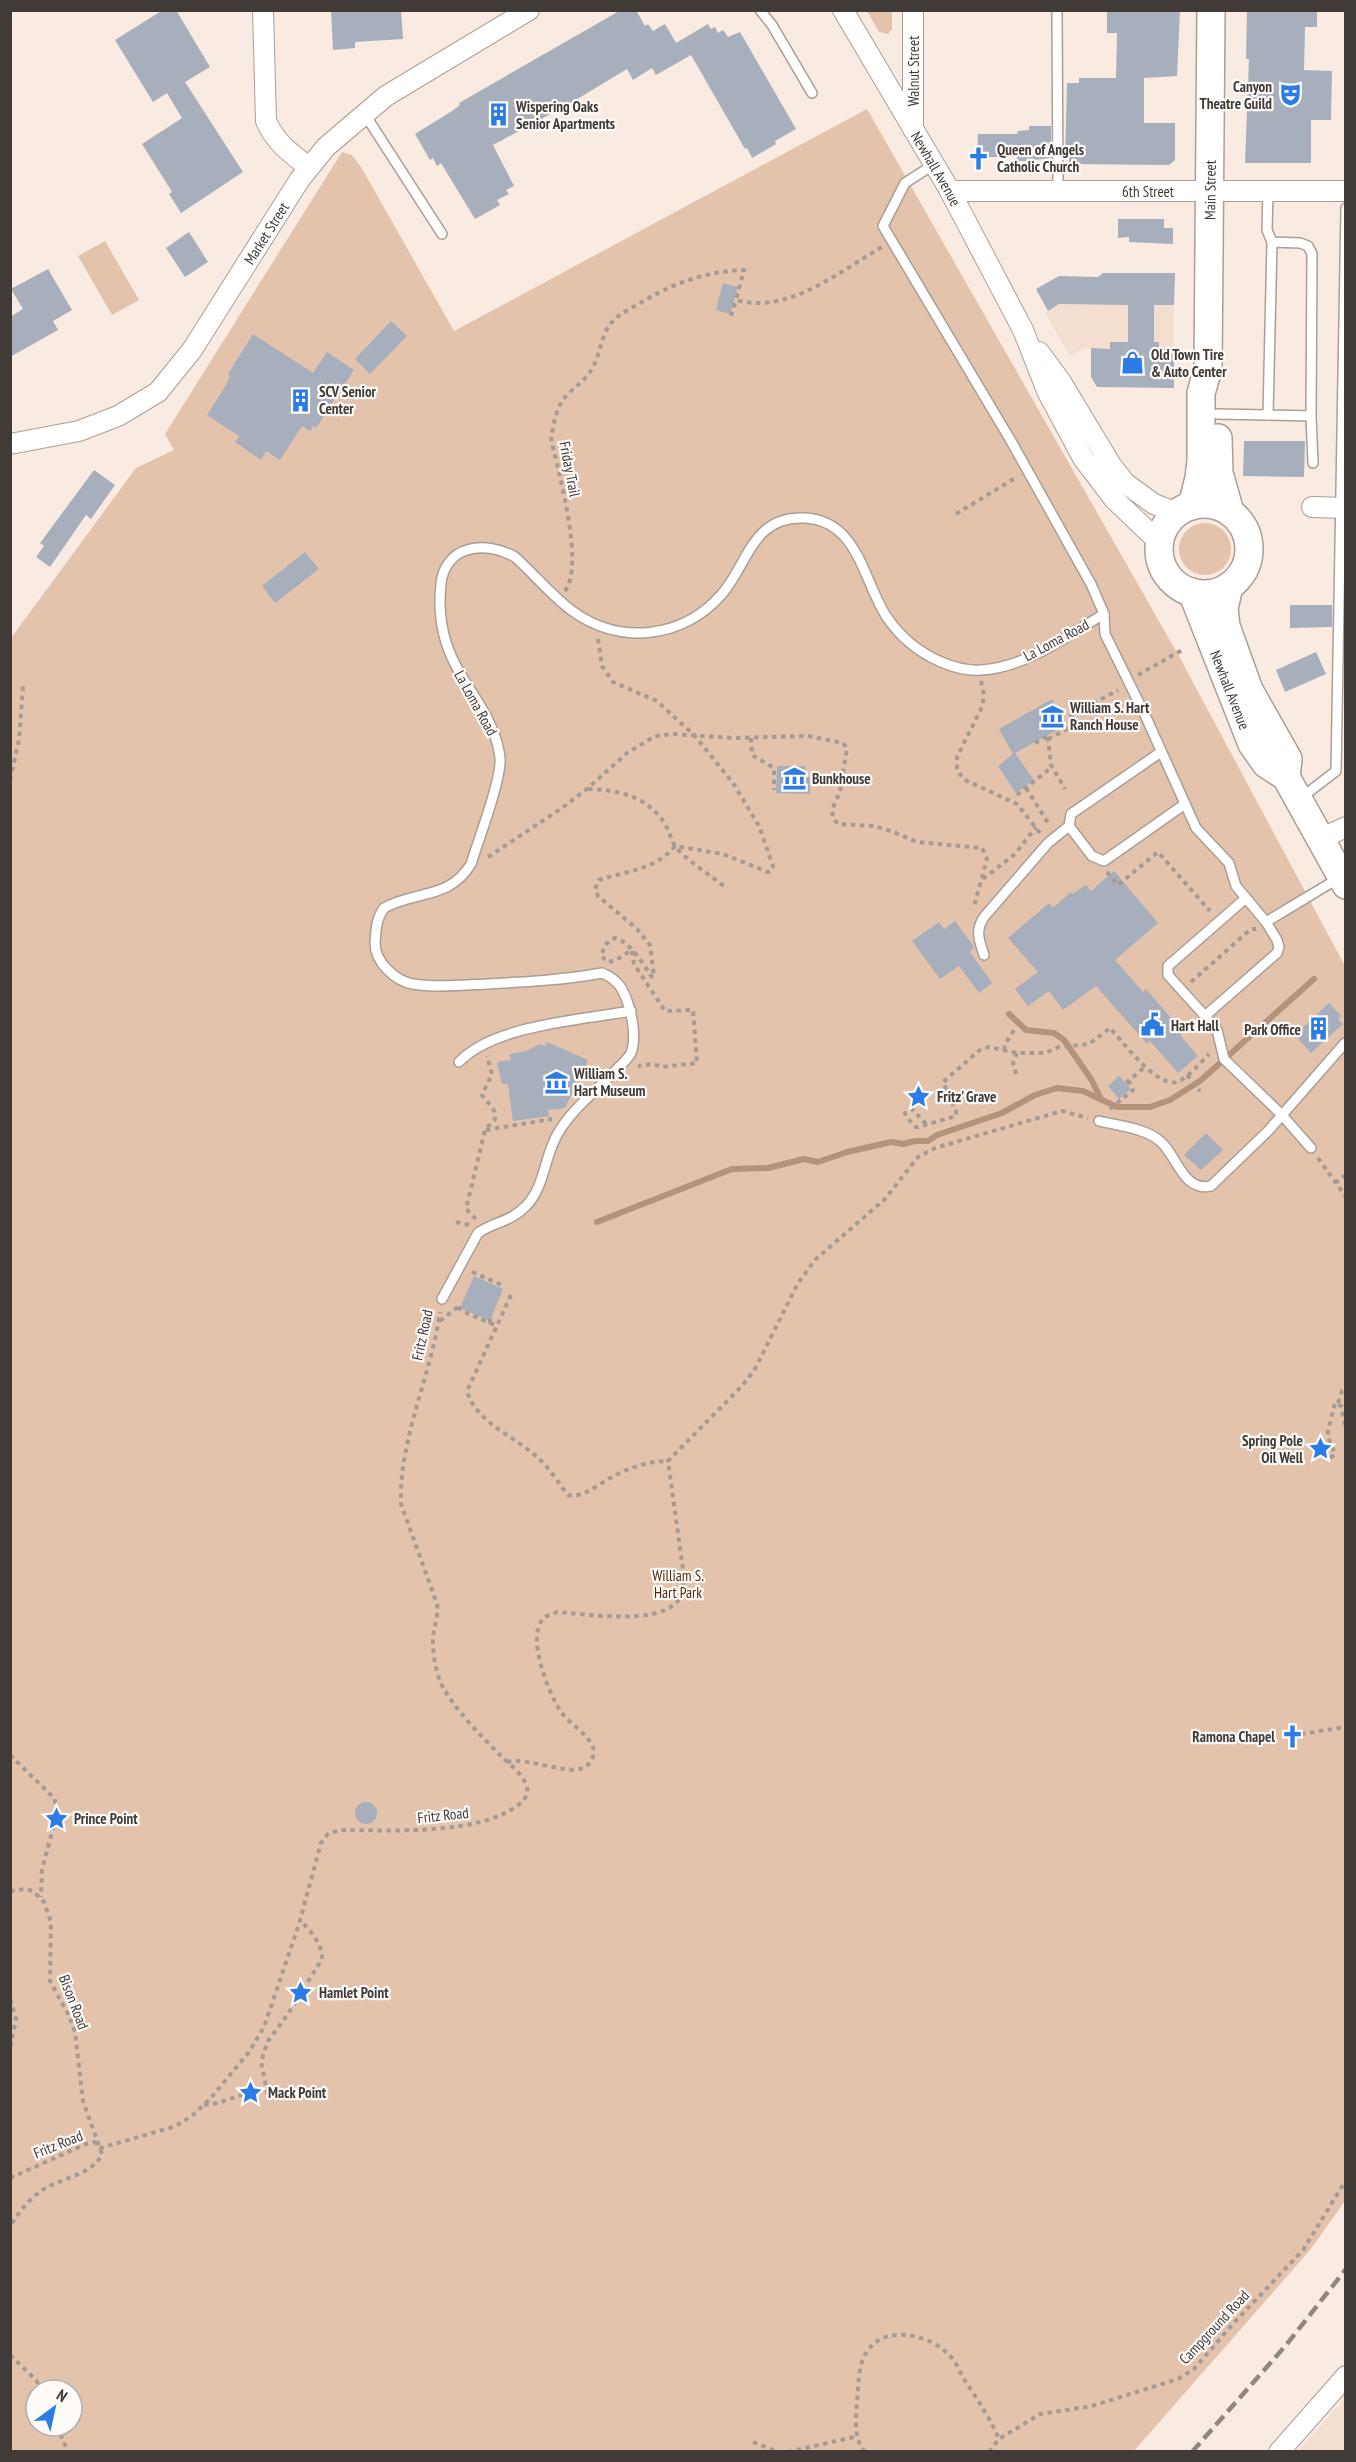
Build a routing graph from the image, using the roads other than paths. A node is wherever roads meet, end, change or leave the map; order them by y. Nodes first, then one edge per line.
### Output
1 (263, 10) edge
2 (530, 10) edge
3 (760, 10) edge
4 (843, 10) edge
5 (913, 10) edge
6 (1057, 10) edge
7 (1211, 10) edge
8 (812, 93) dead end
9 (364, 114) junction
10 (914, 132) junction
11 (933, 165) junction
12 (309, 167) junction
13 (950, 191) junction
14 (1346, 191) edge
15 (1058, 192) junction
16 (1211, 192) junction
17 (1268, 192) junction
18 (1346, 208) edge
19 (442, 234) dead end
20 (1272, 242) junction
21 (1023, 330) junction
22 (1208, 369) junction
23 (1217, 414) junction
24 (1268, 415) junction
25 (1311, 416) junction
26 (10, 444) edge
27 (1313, 463) dead end
28 (1312, 507) dead end
29 (1344, 508) edge
30 (1185, 510) junction
31 (1230, 512) junction
32 (1160, 543) junction
33 (1229, 586) junction
34 (1192, 592) junction
35 (1104, 614) junction
36 (1161, 752) junction
37 (1292, 788) junction
38 (1185, 804) junction
39 (1069, 826) junction
40 (1346, 827) edge
41 (1320, 839) junction
42 (1343, 881) edge
43 (1246, 898) junction
44 (1269, 926) junction
45 (984, 955) dead end
46 (631, 1011) junction
47 (1205, 1016) junction
48 (1345, 1042) edge
49 (459, 1062) dead end
50 (1281, 1114) junction
51 (1099, 1121) road end
52 (1311, 1148) road end
53 (442, 1299) road end
54 (1346, 2376) edge
55 (1279, 2451) edge

1 - 12 street
2 - 9 street, Market Street
3 - 8 lane
4 - 10 street, Newhall Avenue
5 - 10 street, Walnut Street
6 - 15 lane
7 - 16 street, Main Street
9 - 12 street, Market Street
9 - 19 lane
10 - 11 street, Newhall Avenue
11 - 13 street, Newhall Avenue
11 - 35 lane
12 - 26 street, Market Street
13 - 15 street, 6th Street
13 - 21 street, Newhall Avenue
14 - 17 street, 6th Street
15 - 16 street, 6th Street
16 - 17 street, 6th Street
16 - 22 street, Main Street
17 - 20 lane
18 - 29 lane
20 - 24 lane
20 - 25 lane
21 - 30 street, Newhall Avenue
21 - 32 street, Newhall Avenue
22 - 23 street, Main Street
22 - 30 street, Main Street
23 - 24 lane
23 - 31 street, Main Street
24 - 25 lane
25 - 27 lane
28 - 29 street
29 - 37 lane
30 - 31 street
30 - 32 street
31 - 33 street
32 - 34 street
33 - 34 street
33 - 37 street, Newhall Avenue
34 - 37 street, Newhall Avenue
35 - 36 lane
35 - 46 lane, La Loma Road
36 - 38 lane
36 - 39 lane
37 - 41 street, Newhall Avenue
38 - 39 lane
38 - 43 lane
39 - 45 lane
40 - 41 street
41 - 42 street, Newhall Avenue
42 - 44 lane
43 - 44 lane
43 - 47 lane
44 - 47 lane
46 - 49 lane
46 - 53 lane, La Loma Road
47 - 50 lane
48 - 50 lane
50 - 51 lane
50 - 52 lane
54 - 55 street

